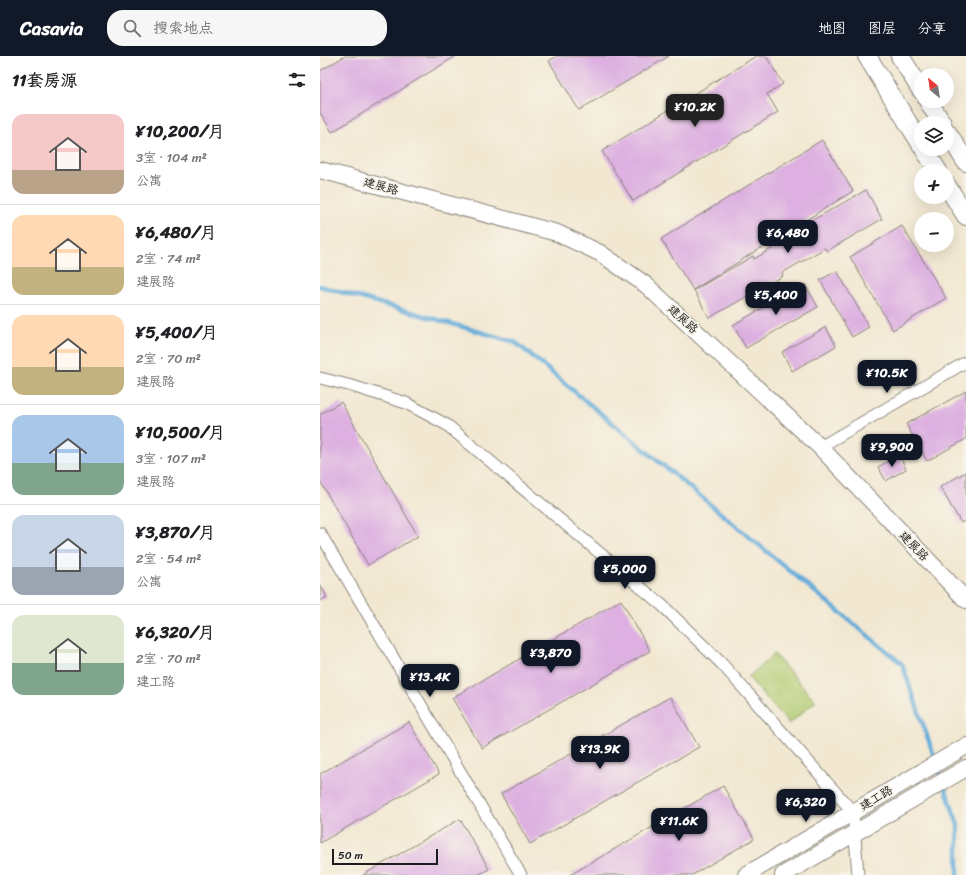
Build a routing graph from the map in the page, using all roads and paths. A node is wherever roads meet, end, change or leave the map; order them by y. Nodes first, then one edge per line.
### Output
1 (867, 56) edge
2 (900, 56) edge
3 (914, 79) edge
4 (914, 133) edge
5 (954, 143) edge
6 (966, 162) edge
7 (320, 170) edge
8 (954, 197) edge
9 (966, 216) edge
10 (966, 362) edge
11 (320, 378) edge
12 (820, 447) junction
13 (320, 533) edge
14 (966, 600) edge
15 (966, 746) edge
16 (966, 768) edge
17 (853, 812) junction
18 (854, 833) junction
19 (521, 875) edge
20 (746, 875) edge
21 (783, 875) edge
22 (858, 875) edge

1 - 4 main road
2 - 3 main road
5 - 6 main road
7 - 12 street, 建展路
8 - 9 main road
10 - 12 street
11 - 17 street
12 - 14 street, 建展路
13 - 19 street
15 - 17 street, 建工路
16 - 18 street, 建工路
17 - 18 street
17 - 20 street, 建工路
18 - 21 street, 建工路
18 - 22 street

